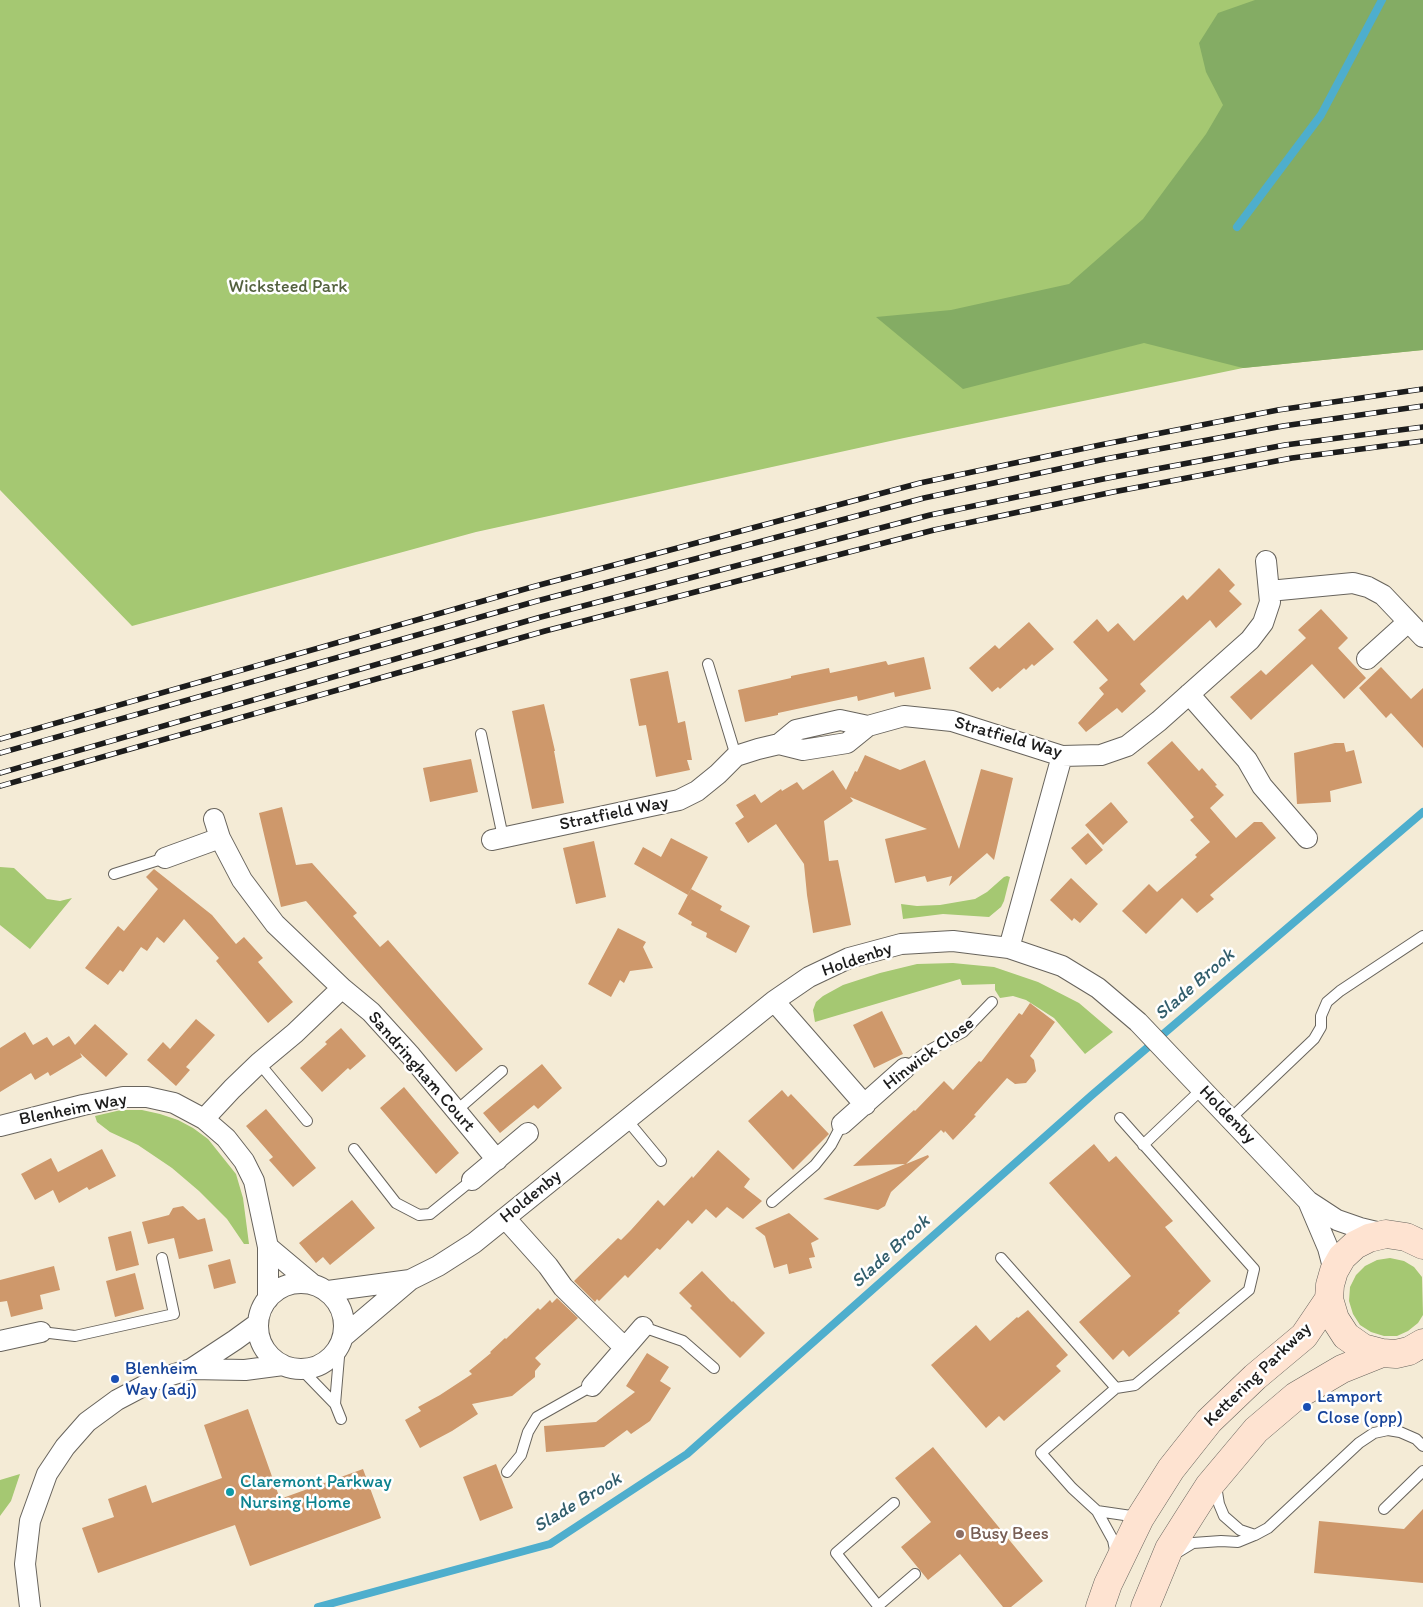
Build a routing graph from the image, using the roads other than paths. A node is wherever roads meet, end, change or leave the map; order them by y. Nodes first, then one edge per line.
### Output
1 (1266, 561) dead end
2 (1269, 591) junction
3 (1408, 622) junction
4 (1423, 637) edge
5 (1367, 659) dead end
6 (708, 664) dead end
7 (1190, 694) junction
8 (481, 734) dead end
9 (736, 756) junction
10 (1062, 756) junction
11 (214, 819) dead end
12 (220, 838) junction
13 (1307, 838) dead end
14 (497, 839) joint
15 (164, 858) joint
16 (114, 874) dead end
17 (1423, 936) edge
18 (1009, 948) junction
19 (342, 988) junction
20 (774, 1001) junction
21 (992, 1002) dead end
22 (258, 1064) junction
23 (905, 1068) joint
24 (502, 1071) dead end
25 (1202, 1089) junction
26 (864, 1104) junction
27 (456, 1111) junction
28 (1120, 1118) dead end
29 (204, 1119) junction
30 (1230, 1119) junction
31 (627, 1120) junction
32 (307, 1122) dead end
33 (842, 1124) joint
34 (0, 1126) edge
35 (528, 1133) dead end
36 (1143, 1145) junction
37 (354, 1149) dead end
38 (497, 1160) junction
39 (661, 1161) dead end
40 (472, 1180) joint
41 (1308, 1201) junction
42 (772, 1202) dead end
43 (505, 1218) junction
44 (1410, 1238) edge
45 (268, 1246) junction
46 (162, 1258) dead end
47 (1001, 1258) dead end
48 (1334, 1271) junction
49 (410, 1280) junction
50 (319, 1287) junction
51 (268, 1299) junction
52 (1330, 1299) junction
53 (257, 1324) junction
54 (643, 1327) joint
55 (41, 1332) joint
56 (342, 1341) junction
57 (0, 1342) edge
58 (625, 1348) junction
59 (1409, 1351) edge
60 (292, 1367) junction
61 (714, 1368) dead end
62 (191, 1369) junction
63 (592, 1386) joint
64 (1116, 1388) junction
65 (335, 1404) junction
66 (342, 1419) dead end
67 (1423, 1446) edge
68 (1423, 1471) edge
69 (507, 1472) dead end
70 (1215, 1478) junction
71 (894, 1503) dead end
72 (1097, 1510) junction
73 (1384, 1510) dead end
74 (1140, 1518) junction
75 (1255, 1535) junction
76 (1164, 1561) junction
77 (1118, 1563) junction
78 (915, 1574) dead end
79 (879, 1606) edge
80 (30, 1607) edge
81 (1100, 1607) edge
82 (1145, 1607) edge

1 - 2 street, Stratfield Way
2 - 3 street
2 - 7 street, Stratfield Way
3 - 4 street
3 - 5 street
6 - 9 lane
7 - 10 street, Stratfield Way
7 - 13 street
8 - 14 lane
9 - 10 street, Stratfield Way
9 - 14 street, Stratfield Way
10 - 18 street
11 - 12 street, Sandringham Court
12 - 15 street
12 - 19 street, Sandringham Court
15 - 16 lane
17 - 30 lane
18 - 20 street, Holdenby
18 - 25 street, Holdenby
19 - 22 street
19 - 27 street, Sandringham Court
20 - 26 street
20 - 31 street, Holdenby
21 - 23 lane, Hinwick Close
22 - 29 street
22 - 32 lane
23 - 26 street, Hinwick Close
24 - 27 lane
25 - 30 street, Holdenby
25 - 36 lane
26 - 33 street, Hinwick Close
27 - 38 street, Sandringham Court
28 - 36 lane
29 - 34 street, Blenheim Way
29 - 45 street, Blenheim Way
30 - 41 street, Holdenby
31 - 39 lane
31 - 43 street, Holdenby
33 - 42 lane, Hinwick Close
35 - 38 street
36 - 64 lane
37 - 40 lane
38 - 40 street
41 - 44 street, Holdenby
41 - 48 street, Holdenby
43 - 49 street, Holdenby
43 - 58 street
44 - 48 street
45 - 50 street
45 - 51 street, Blenheim Way
46 - 55 lane
47 - 64 lane
48 - 52 street
49 - 50 street, Holdenby
49 - 56 street, Holdenby
50 - 51 street
50 - 56 street
51 - 53 street
52 - 59 street
52 - 74 street, Kettering Parkway
53 - 60 street
53 - 62 street
54 - 58 street
54 - 61 lane
55 - 57 street
56 - 60 street
56 - 65 lane
58 - 63 street
59 - 70 street
60 - 62 street
60 - 65 lane
62 - 80 street
63 - 69 lane
64 - 72 lane
65 - 66 lane
67 - 75 lane
68 - 73 lane
70 - 75 lane
70 - 76 street
71 - 79 lane
72 - 74 lane
72 - 77 lane
74 - 77 street, Kettering Parkway
75 - 76 lane
76 - 82 street
77 - 81 street, Kettering Parkway
78 - 79 lane

